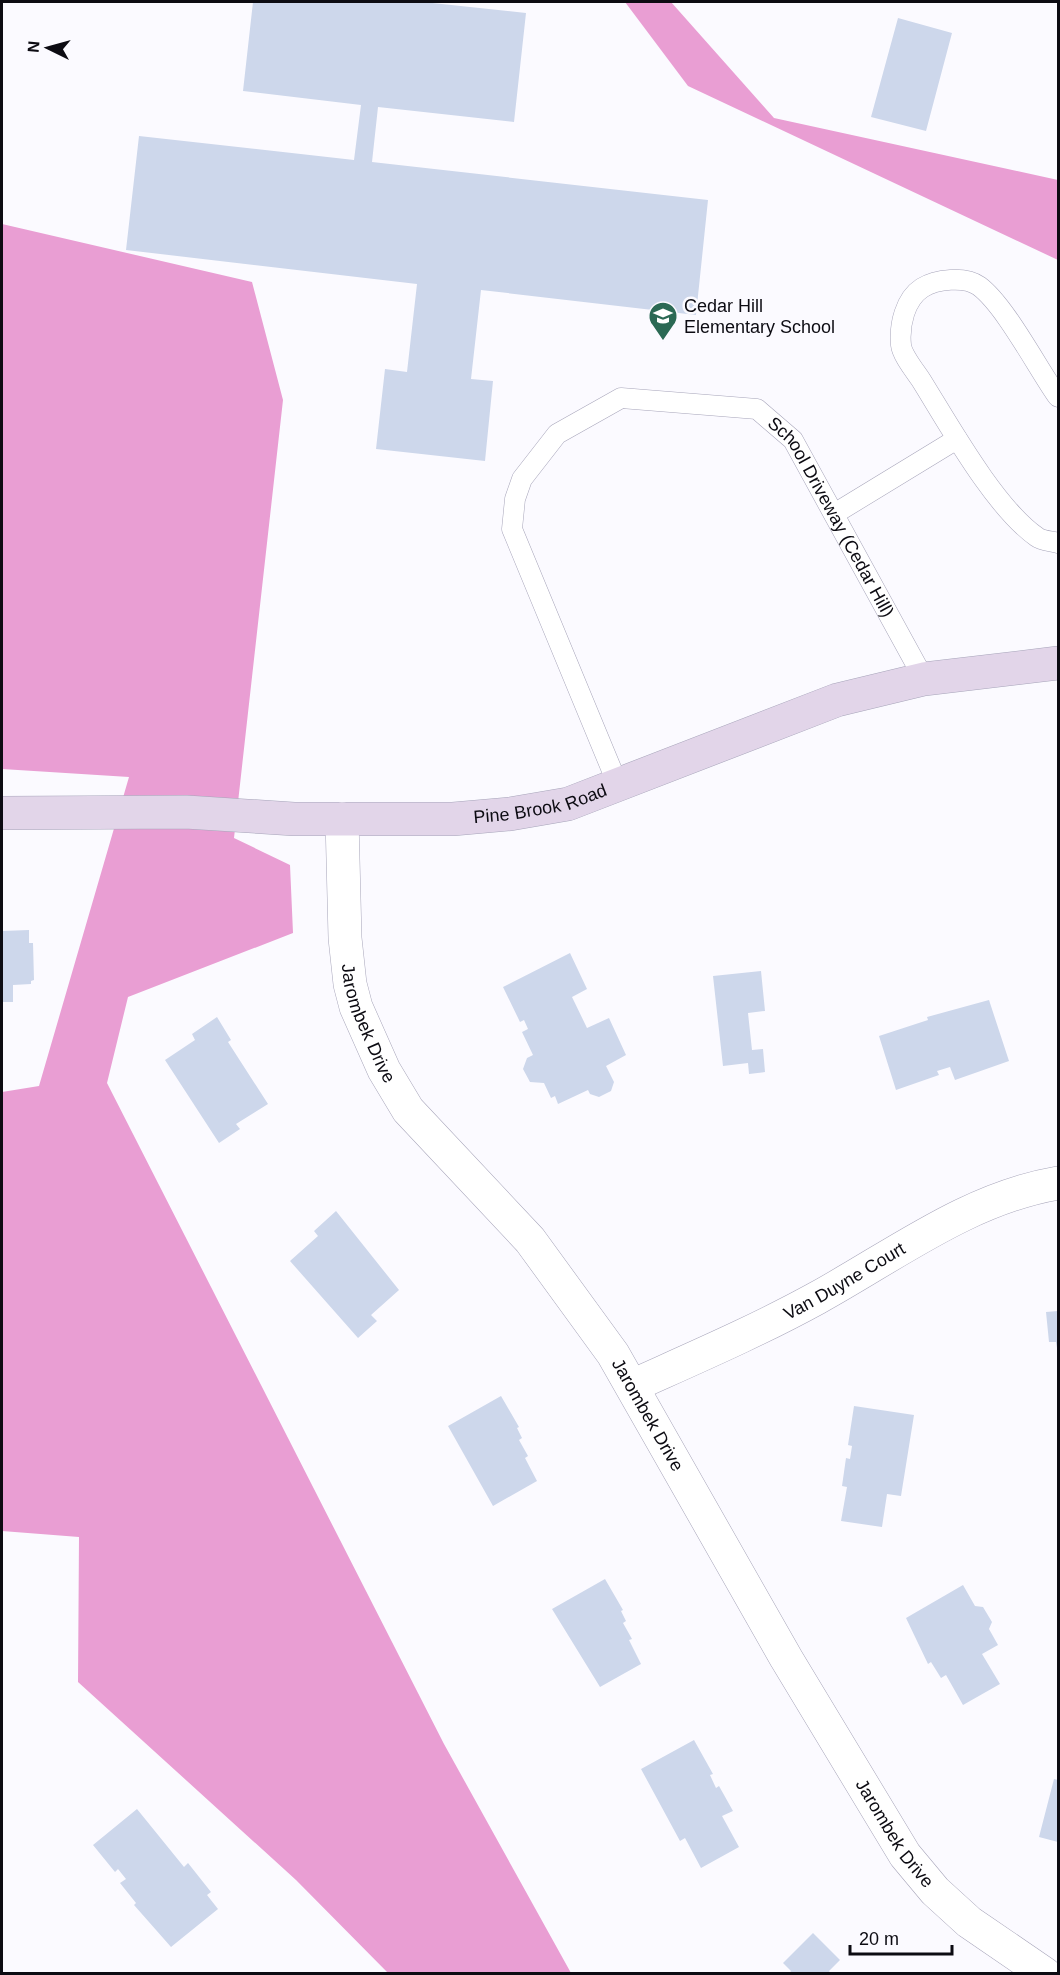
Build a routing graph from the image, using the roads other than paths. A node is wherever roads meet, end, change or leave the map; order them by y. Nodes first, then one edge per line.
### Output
1 (1059, 397) edge
2 (957, 439) junction
3 (834, 514) junction
4 (1059, 543) edge
5 (1059, 663) edge
6 (924, 679) junction
7 (618, 785) junction
8 (2, 813) edge
9 (342, 819) junction
10 (1059, 1183) edge
11 (632, 1386) junction
12 (1045, 1974) edge

1 - 2 lane
2 - 3 lane
2 - 4 lane
3 - 6 lane, School Driveway (Cedar Hill)
3 - 7 lane, School Driveway (Cedar Hill)
5 - 6 street, Pine Brook Road
6 - 7 street, Pine Brook Road
7 - 9 street, Pine Brook Road
8 - 9 street, Pine Brook Road
9 - 11 street, Jarombek Drive
10 - 11 street, Van Duyne Court
11 - 12 street, Jarombek Drive

